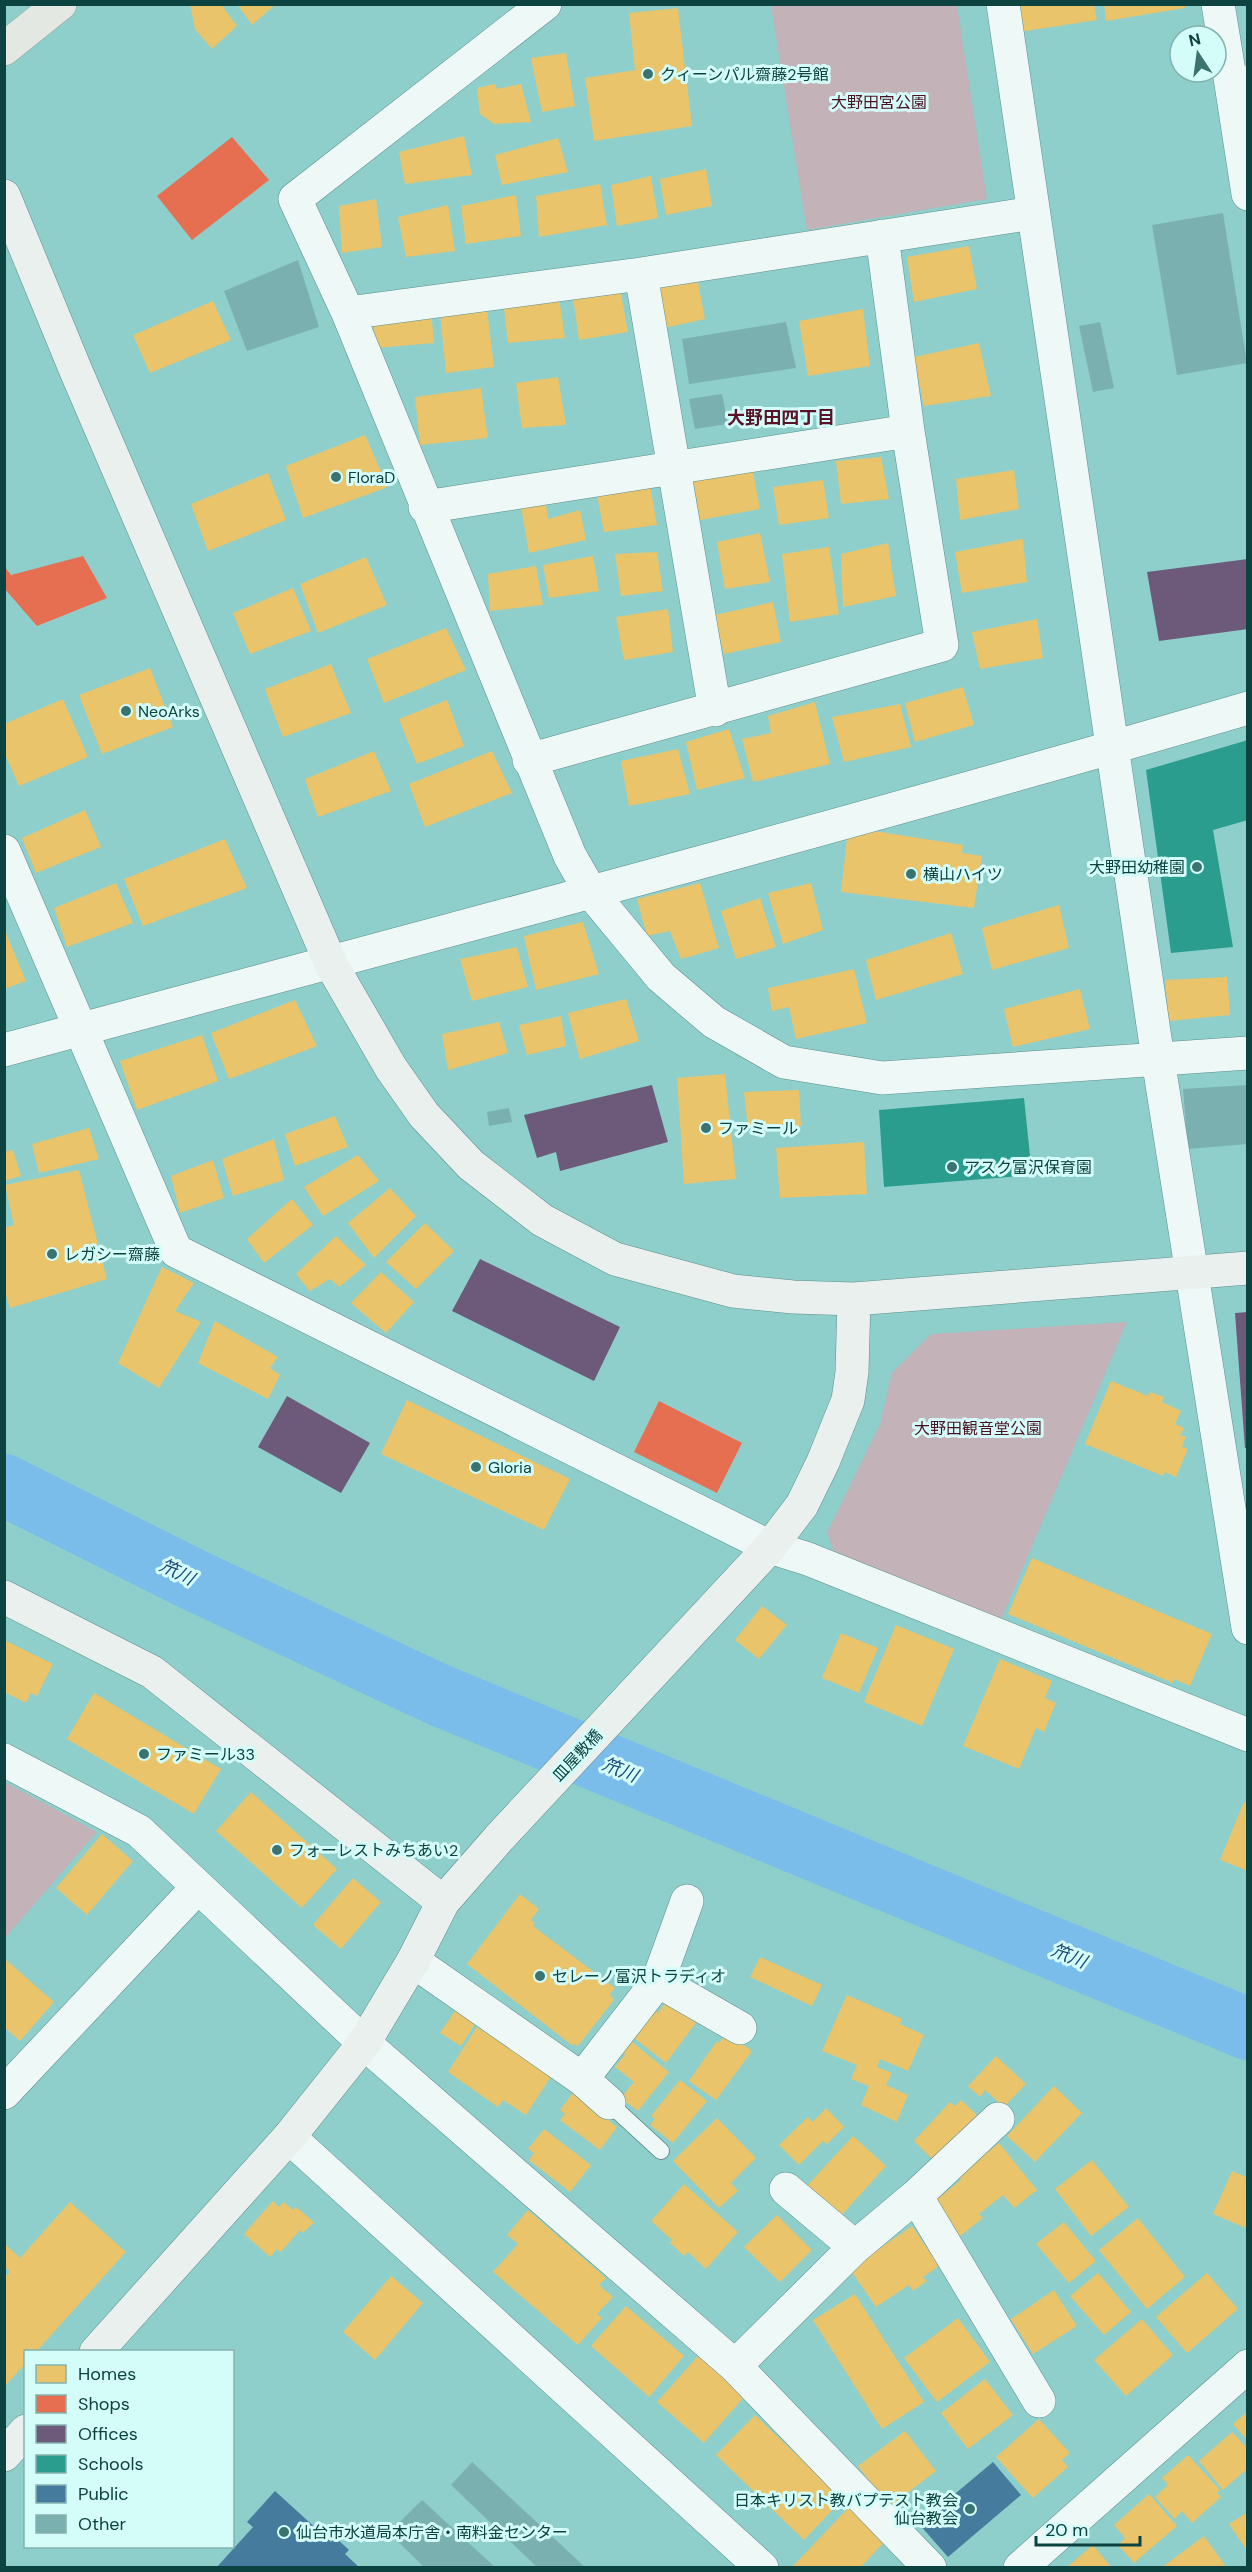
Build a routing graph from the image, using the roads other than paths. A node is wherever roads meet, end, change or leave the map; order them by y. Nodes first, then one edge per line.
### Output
1 (60, 4) edge
2 (545, 4) edge
3 (1003, 4) edge
4 (1218, 4) edge
5 (4, 49) edge
6 (1239, 83) edge
7 (1248, 194) edge
8 (4, 195) edge
9 (1033, 213) junction
10 (882, 236) junction
11 (641, 274) junction
12 (348, 313) junction
13 (908, 431) junction
14 (675, 466) junction
15 (425, 507) junction
16 (1248, 708) edge
17 (715, 710) junction
18 (1112, 748) junction
19 (529, 760) junction
20 (4, 851) edge
21 (590, 891) junction
22 (331, 964) junction
23 (83, 1029) junction
24 (4, 1050) edge
25 (1248, 1053) edge
26 (1158, 1059) junction
27 (1248, 1268) edge
28 (1190, 1271) junction
29 (854, 1299) junction
30 (1240, 1533) edge
31 (770, 1547) junction
32 (4, 1597) edge
33 (1248, 1628) edge
34 (1248, 1735) edge
35 (4, 1760) edge
36 (198, 1887) junction
37 (687, 1901) dead end
38 (443, 1902) junction
39 (413, 1962) junction
40 (658, 1981) junction
41 (740, 2028) dead end
42 (364, 2043) junction
43 (582, 2079) junction
44 (4, 2093) edge
45 (609, 2103) joint
46 (998, 2120) dead end
47 (289, 2137) junction
48 (661, 2151) dead end
49 (786, 2189) dead end
50 (916, 2196) junction
51 (855, 2247) junction
52 (98, 2350) edge
53 (735, 2366) junction
54 (1248, 2366) edge
55 (1040, 2401) dead end
56 (24, 2433) edge
57 (4, 2455) edge
58 (762, 2568) edge
59 (930, 2568) edge
60 (1020, 2568) edge

1 - 5 main road
2 - 12 street
3 - 9 street
4 - 6 street
6 - 7 street
8 - 22 street
9 - 10 street
9 - 18 street
10 - 11 street
10 - 13 street
11 - 12 street
11 - 14 street
12 - 15 street
13 - 14 street
13 - 17 street
14 - 15 street
14 - 17 street
15 - 19 street
16 - 18 street
17 - 19 street
18 - 21 street
18 - 26 street
19 - 21 street
20 - 23 street
21 - 22 street
21 - 26 street
22 - 23 street
22 - 29 street
23 - 24 street
23 - 31 street
25 - 26 street
26 - 28 street
27 - 28 street
28 - 29 street
28 - 30 street
29 - 31 street, 皿屋敷橋
30 - 33 street
31 - 34 street
31 - 38 street, 皿屋敷橋
32 - 38 street
35 - 36 street
36 - 42 street
36 - 44 street
37 - 40 street
38 - 39 street, 皿屋敷橋
39 - 42 street, 皿屋敷橋
39 - 43 street
40 - 41 street
40 - 43 street
42 - 47 street, 皿屋敷橋
42 - 53 street
43 - 45 street
45 - 48 lane
46 - 50 street
47 - 52 street, 皿屋敷橋
47 - 58 street
49 - 51 street
50 - 51 street
50 - 55 street
51 - 53 street
53 - 59 street
54 - 60 street
56 - 57 street

